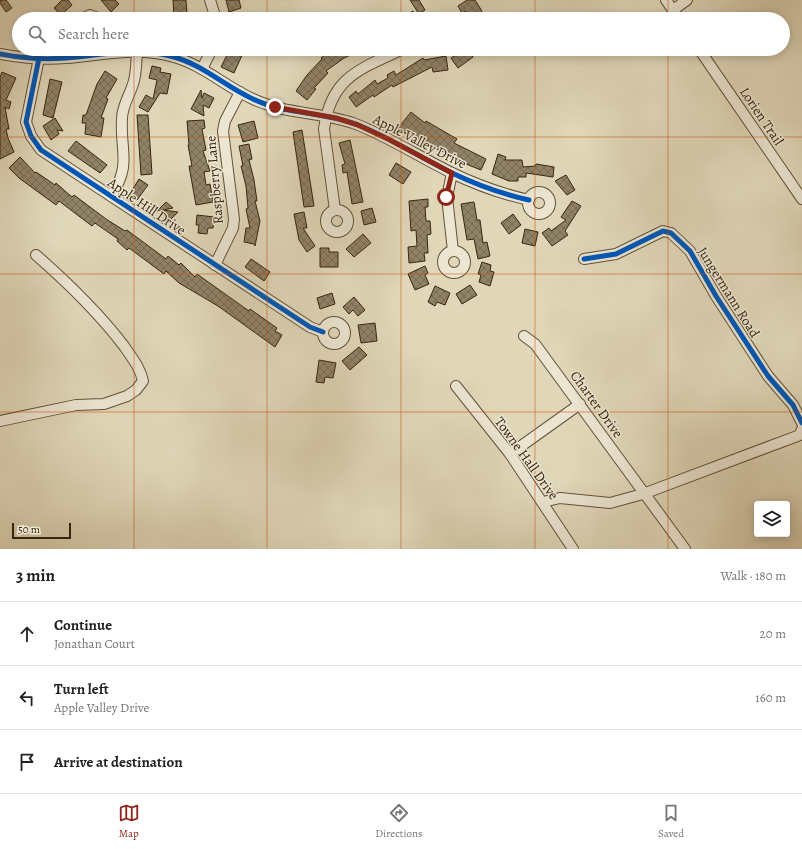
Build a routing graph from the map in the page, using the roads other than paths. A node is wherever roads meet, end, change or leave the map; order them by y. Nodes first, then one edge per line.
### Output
1 (210, 0) edge
2 (666, 0) edge
3 (687, 0) edge
4 (673, 10) joint
5 (214, 12) edge
6 (0, 54) edge
7 (12, 55) edge
8 (20, 56) edge
9 (58, 56) edge
10 (137, 56) edge
11 (167, 56) edge
12 (208, 56) edge
13 (388, 56) edge
14 (704, 56) edge
15 (40, 58) junction
16 (202, 69) junction
17 (240, 92) junction
18 (325, 116) junction
19 (452, 173) junction
20 (111, 196) junction
21 (802, 199) edge
22 (529, 200) dead end
23 (335, 210) dead end
24 (453, 252) dead end
25 (36, 255) dead end
26 (584, 258) dead end
27 (215, 265) junction
28 (323, 332) dead end
29 (524, 336) dead end
30 (456, 386) dead end
31 (580, 404) junction
32 (0, 420) edge
33 (802, 423) edge
34 (802, 429) edge
35 (510, 454) junction
36 (643, 494) junction
37 (543, 502) junction
38 (573, 549) edge
39 (685, 549) edge

1 - 5 street
2 - 4 street
3 - 4 street
6 - 7 street, Apple Valley Drive
8 - 15 street, Apple Valley Drive
9 - 15 street, Apple Valley Drive
10 - 20 street
11 - 16 street, Apple Valley Drive
12 - 16 street
13 - 18 street
14 - 21 street, Lorien Trail
15 - 20 street, Apple Hill Drive
16 - 17 street, Apple Valley Drive
17 - 18 street, Apple Valley Drive
17 - 27 street, Raspberry Lane
18 - 19 street, Apple Valley Drive
18 - 23 street
19 - 22 street, Apple Valley Drive
19 - 24 street
20 - 27 street, Apple Hill Drive
25 - 32 street
26 - 33 street, Jungermann Road
27 - 28 street, Apple Hill Drive
29 - 31 street, Charter Drive
30 - 35 street, Towne Hall Drive
31 - 35 street
31 - 36 street, Charter Drive
34 - 36 street
35 - 37 street, Towne Hall Drive
36 - 37 street
36 - 39 street, Charter Drive
37 - 38 street, Towne Hall Drive

